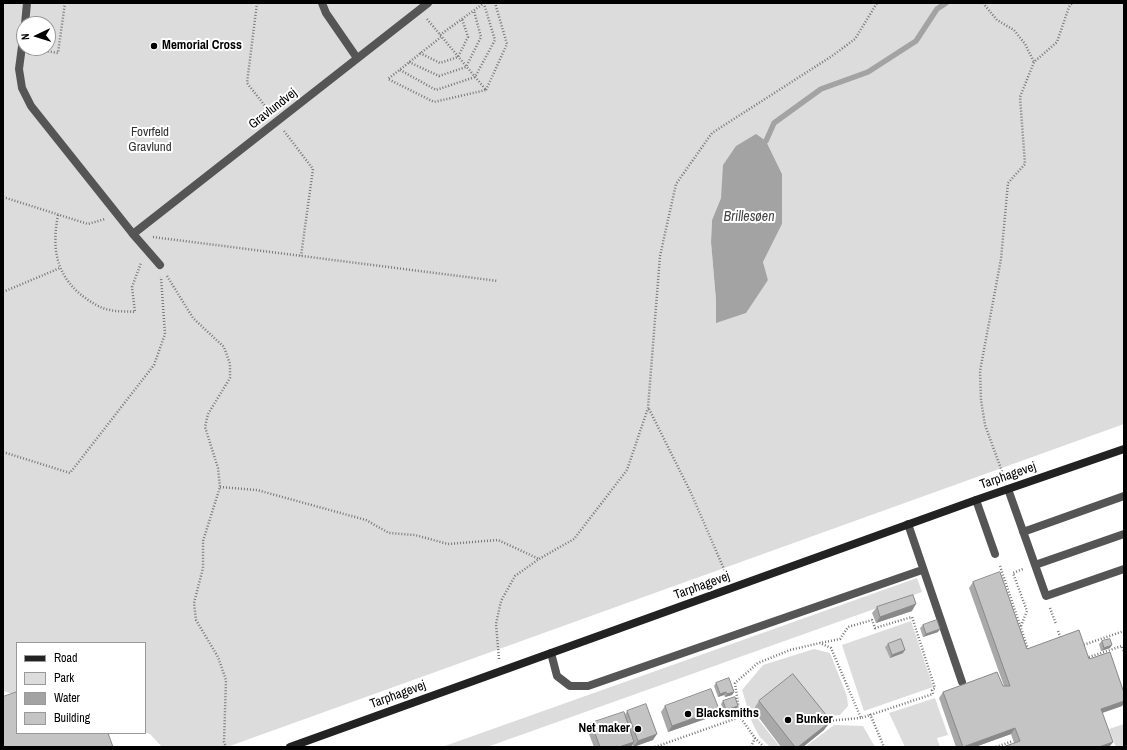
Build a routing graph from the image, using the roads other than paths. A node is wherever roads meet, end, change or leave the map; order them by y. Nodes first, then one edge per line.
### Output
1 (27, 3) edge
2 (322, 3) edge
3 (428, 3) edge
4 (26, 16) edge
5 (21, 56) edge
6 (357, 58) junction
7 (133, 234) junction
8 (160, 265) road end
9 (1124, 449) edge
10 (1008, 489) junction
11 (1124, 496) edge
12 (976, 500) junction
13 (908, 524) junction
14 (1023, 532) junction
15 (1124, 534) edge
16 (995, 554) road end
17 (1035, 565) junction
18 (1124, 569) edge
19 (922, 570) junction
20 (551, 653) junction
21 (962, 682) dead end
22 (290, 747) edge

1 - 4 street
2 - 6 street
3 - 6 street, Gravlundvej
5 - 7 street
6 - 7 street, Gravlundvej
7 - 8 street
9 - 10 main road, Tarphagevej
10 - 12 main road, Tarphagevej
10 - 14 street
11 - 14 street
12 - 13 main road, Tarphagevej
12 - 16 street
13 - 19 street
13 - 20 main road, Tarphagevej
14 - 17 street
15 - 17 street
17 - 18 street
19 - 20 street
19 - 21 street
20 - 22 main road, Tarphagevej

